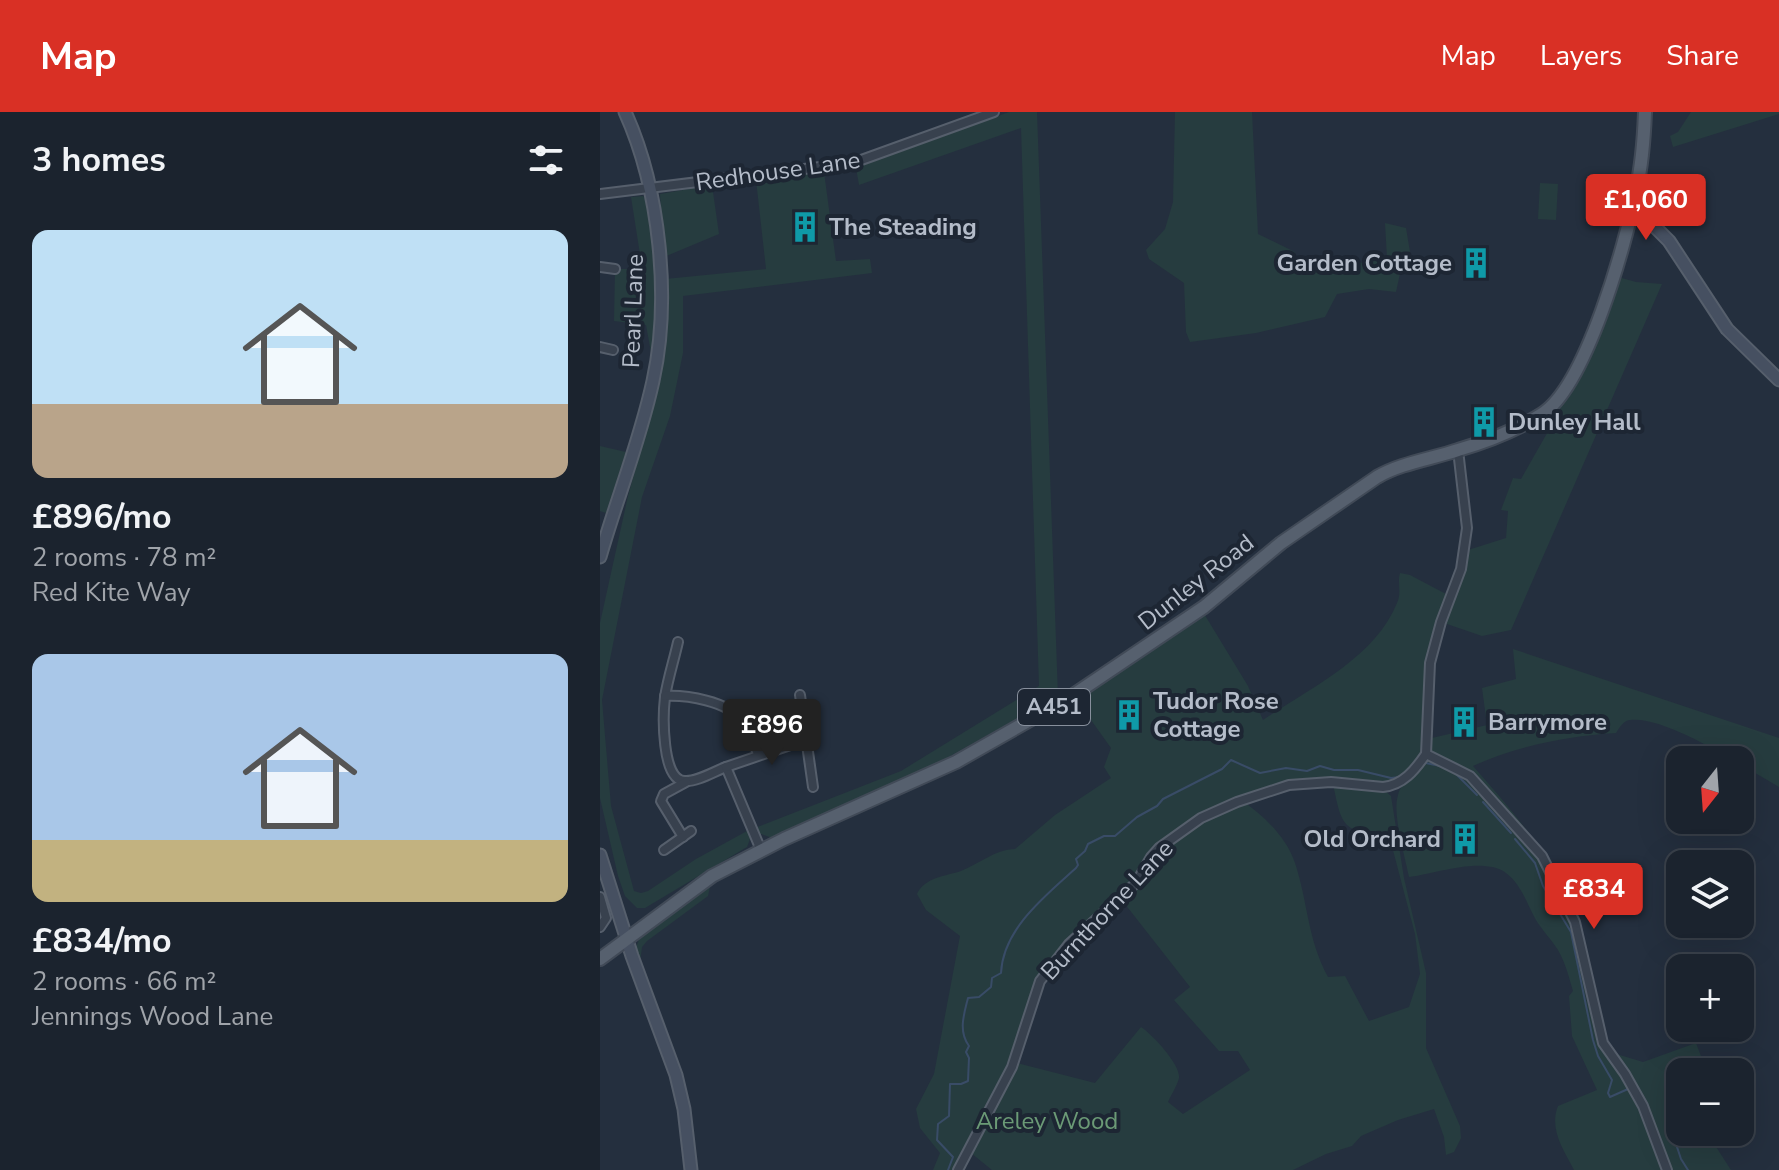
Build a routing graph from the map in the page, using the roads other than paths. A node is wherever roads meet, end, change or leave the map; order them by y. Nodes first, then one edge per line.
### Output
1 (625, 112) edge
2 (994, 112) edge
3 (1645, 112) edge
4 (650, 188) junction
5 (1636, 192) junction
6 (600, 194) edge
7 (1651, 224) junction
8 (1627, 229) junction
9 (600, 267) edge
10 (615, 269) dead end
11 (600, 347) edge
12 (613, 350) dead end
13 (1779, 380) edge
14 (1458, 450) junction
15 (600, 557) edge
16 (678, 642) dead end
17 (800, 695) dead end
18 (665, 696) junction
19 (808, 739) junction
20 (758, 754) junction
21 (1426, 754) junction
22 (726, 767) junction
23 (686, 782) junction
24 (813, 787) dead end
25 (691, 831) dead end
26 (683, 837) junction
27 (664, 850) dead end
28 (761, 850) junction
29 (600, 855) edge
30 (600, 897) edge
31 (600, 927) edge
32 (628, 938) junction
33 (600, 959) edge
34 (691, 1170) edge
35 (958, 1170) edge
36 (1667, 1170) edge

1 - 4 main road, Pearl Lane
2 - 4 street, Redhouse Lane
3 - 5 main road, Dunley Road / A451
4 - 6 street, Redhouse Lane
4 - 15 main road, Pearl Lane
5 - 7 main road
5 - 8 main road, Dunley Road / A451
7 - 8 main road
7 - 13 main road
8 - 14 main road, Dunley Road / A451
9 - 10 street
11 - 12 street
14 - 21 street
14 - 28 main road, Dunley Road / A451
16 - 18 street
17 - 19 street
18 - 20 street
18 - 23 street
19 - 20 street
19 - 24 street
20 - 22 street
21 - 35 street, Burnthorne Lane
21 - 36 street
22 - 23 street
22 - 28 street
23 - 26 street
25 - 26 street
26 - 27 street
28 - 32 main road, Dunley Road / A451
29 - 32 main road
30 - 31 street
32 - 33 main road, Dunley Road / A451
32 - 34 main road

